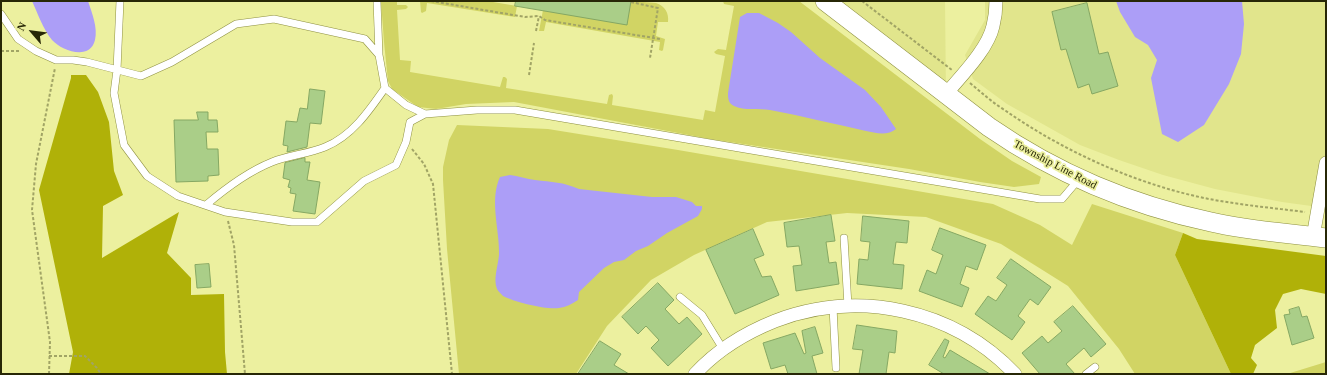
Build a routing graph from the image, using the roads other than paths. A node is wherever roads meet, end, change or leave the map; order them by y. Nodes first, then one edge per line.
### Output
1 (120, 1) edge
2 (378, 1) edge
3 (825, 1) edge
4 (996, 1) edge
5 (1, 14) edge
6 (379, 54) junction
7 (117, 70) junction
8 (385, 88) junction
9 (946, 94) junction
10 (425, 114) junction
11 (1326, 163) edge
12 (1079, 179) junction
13 (206, 205) junction
14 (1320, 237) edge
15 (844, 238) dead end
16 (680, 297) dead end
17 (848, 306) junction
18 (833, 307) junction
19 (722, 349) junction
20 (1095, 367) dead end
21 (836, 368) dead end
22 (1012, 373) edge
23 (695, 374) edge
24 (1086, 374) edge

1 - 7 lane
2 - 6 lane
3 - 9 street, Township Line Road
4 - 9 street
5 - 7 lane
6 - 7 lane
6 - 8 lane
7 - 13 lane
8 - 10 lane
8 - 13 lane
9 - 12 street, Township Line Road
10 - 12 lane
10 - 13 lane
11 - 14 street
12 - 14 street, Township Line Road
15 - 17 lane
16 - 19 lane
17 - 18 street
17 - 22 street
18 - 19 street
18 - 21 lane
19 - 23 street
20 - 24 lane

